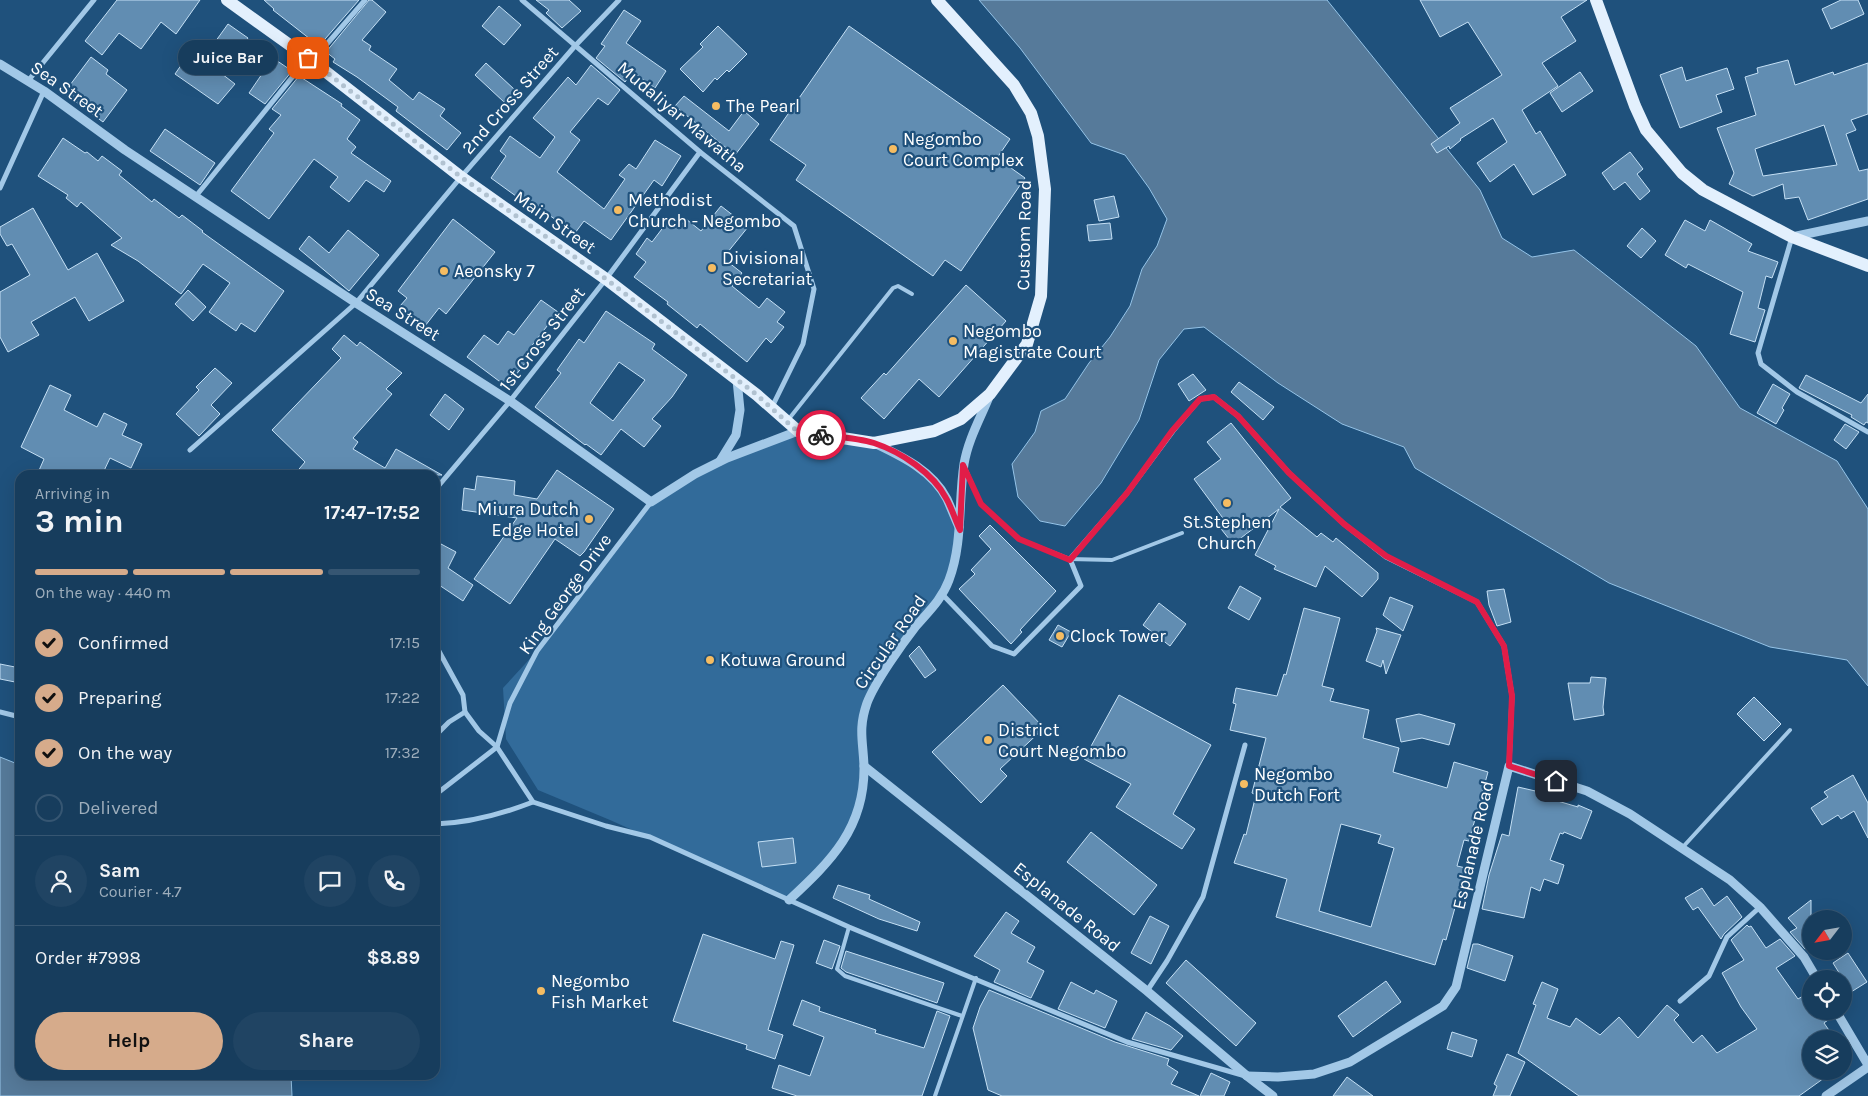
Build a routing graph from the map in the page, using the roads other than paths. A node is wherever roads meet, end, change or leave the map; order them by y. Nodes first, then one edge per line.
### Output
1 (94, 0) edge
2 (226, 0) edge
3 (365, 0) edge
4 (522, 0) edge
5 (619, 0) edge
6 (937, 0) edge
7 (1596, 0) edge
8 (575, 46) junction
9 (310, 60) junction
10 (0, 64) edge
11 (28, 81) junction
12 (44, 91) junction
13 (700, 152) junction
14 (461, 177) junction
15 (0, 188) edge
16 (196, 196) junction
17 (1868, 221) edge
18 (1792, 237) junction
19 (1868, 266) edge
20 (606, 279) junction
21 (912, 294) dead end
22 (356, 303) junction
23 (737, 380) junction
24 (990, 394) junction
25 (510, 401) junction
26 (772, 407) junction
27 (787, 421) junction
28 (798, 432) junction
29 (1868, 432) edge
30 (874, 443) junction
31 (190, 450) dead end
32 (720, 461) junction
33 (963, 465) junction
34 (440, 484) edge
35 (651, 502) junction
36 (960, 530) junction
37 (1182, 533) dead end
38 (1070, 560) junction
39 (943, 595) junction
40 (440, 653) edge
41 (0, 712) edge
42 (465, 712) junction
43 (15, 716) edge
44 (1790, 730) dead end
45 (440, 731) edge
46 (1245, 745) dead end
47 (497, 747) junction
48 (864, 766) junction
49 (1509, 766) junction
50 (440, 791) edge
51 (533, 802) junction
52 (440, 824) edge
53 (1682, 848) junction
54 (790, 900) junction
55 (1760, 907) junction
56 (849, 927) junction
57 (1812, 970) edge
58 (976, 978) junction
59 (1146, 991) junction
60 (1680, 1001) dead end
61 (962, 1016) junction
62 (1841, 1020) edge
63 (1868, 1066) edge
64 (1248, 1076) junction
65 (935, 1096) edge
66 (1273, 1096) edge
67 (1826, 1096) edge

1 - 11 street
2 - 9 main road, Main Street
3 - 9 street
4 - 8 street, Mudaliyar Mawatha
5 - 8 street, 2nd Cross Street
6 - 24 main road, Custom Road
7 - 18 main road
8 - 13 street, Mudaliyar Mawatha
8 - 14 street, 2nd Cross Street
9 - 14 main road, Main Street
9 - 16 street
10 - 11 street, Sea Street
11 - 12 street, Sea Street
12 - 15 street
12 - 16 street, Sea Street
13 - 20 street, 1st Cross Street
13 - 26 street, Mudaliyar Mawatha
14 - 20 main road, Main Street
14 - 22 street, 2nd Cross Street
16 - 22 street, Sea Street
17 - 18 street
18 - 19 main road
18 - 29 street
20 - 23 main road, Main Street
20 - 25 street, 1st Cross Street
21 - 27 lane
22 - 25 street, Sea Street
22 - 31 street, 2nd Cross Street
23 - 26 main road, Main Street
23 - 32 street
24 - 30 main road, Custom Road
24 - 33 street, Circular Road
25 - 34 street, 1st Cross Street
25 - 35 street, Sea Street
26 - 27 main road, Main Street
27 - 28 main road, Main Street
28 - 30 main road
28 - 32 street
30 - 36 street
32 - 35 street
33 - 36 street, Circular Road
33 - 38 lane
35 - 47 street, King George Drive
36 - 39 street, Circular Road
37 - 38 lane
38 - 39 street
38 - 49 street
39 - 48 street, Circular Road
40 - 42 street
41 - 43 street
42 - 45 street
42 - 47 street
44 - 53 lane
46 - 59 street
47 - 50 street
47 - 51 street
48 - 54 street, Circular Road
48 - 59 street, Esplanade Road
49 - 53 street, Esplanade Road
49 - 64 street, Esplanade Road
51 - 52 street
51 - 54 street
53 - 55 street, Esplanade Road
54 - 56 street
55 - 57 street, Esplanade Road
55 - 60 street
56 - 58 street
56 - 61 lane
58 - 61 lane
58 - 64 street
59 - 64 street, Esplanade Road
61 - 65 lane
62 - 63 street
63 - 67 street
64 - 66 street, Esplanade Road

